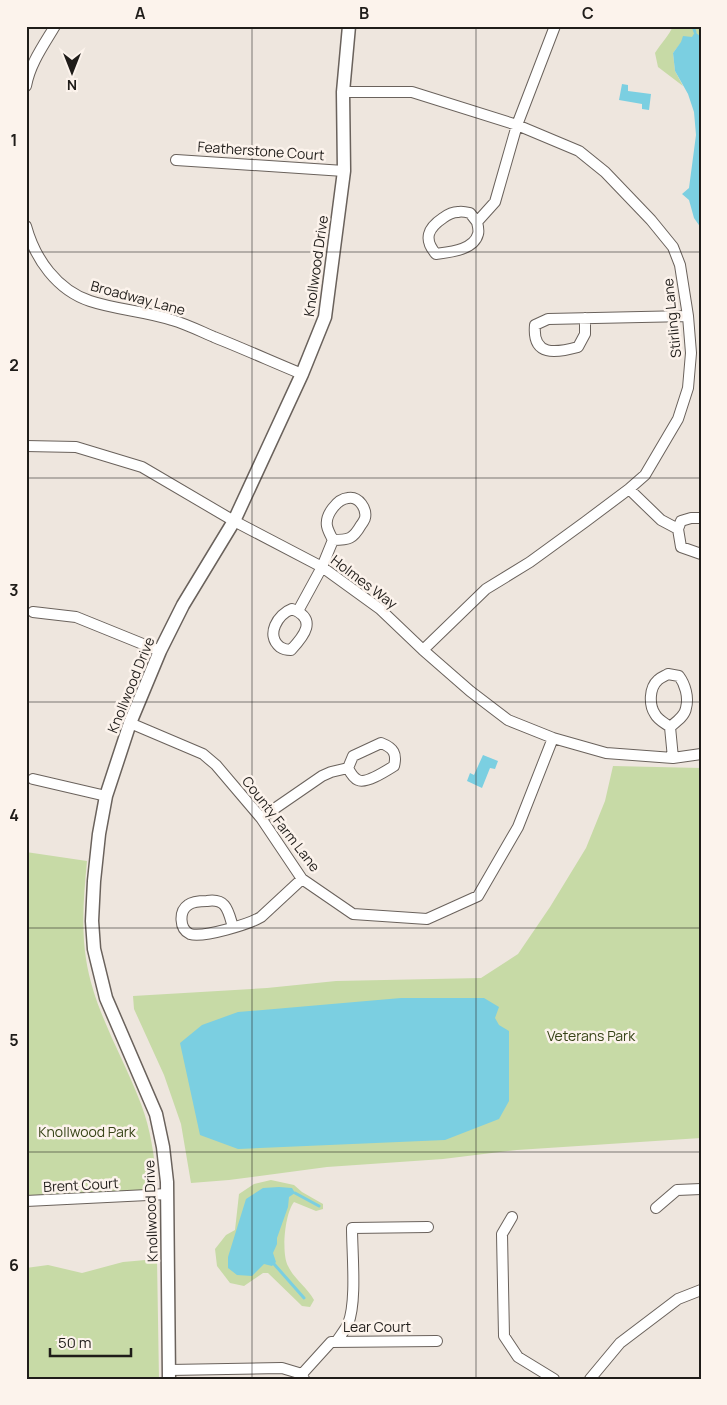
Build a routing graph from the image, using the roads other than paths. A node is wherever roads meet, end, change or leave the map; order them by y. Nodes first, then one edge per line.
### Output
1 (55, 26) edge
2 (349, 26) edge
3 (554, 26) edge
4 (26, 86) edge
5 (343, 92) junction
6 (518, 124) junction
7 (176, 160) dead end
8 (344, 171) junction
9 (478, 222) junction
10 (26, 226) edge
11 (688, 316) junction
12 (584, 318) junction
13 (302, 374) junction
14 (26, 446) edge
15 (629, 489) junction
16 (701, 518) edge
17 (234, 521) junction
18 (678, 529) junction
19 (333, 540) junction
20 (701, 554) edge
21 (322, 567) junction
22 (298, 611) dead end
23 (33, 612) dead end
24 (423, 650) junction
25 (160, 652) junction
26 (130, 723) junction
27 (670, 727) junction
28 (553, 738) junction
29 (701, 754) edge
30 (674, 758) junction
31 (348, 768) junction
32 (32, 779) dead end
33 (106, 796) junction
34 (261, 818) junction
35 (302, 878) junction
36 (233, 927) junction
37 (701, 1189) edge
38 (168, 1194) junction
39 (26, 1202) edge
40 (656, 1208) dead end
41 (512, 1216) dead end
42 (428, 1227) dead end
43 (701, 1290) edge
44 (337, 1341) junction
45 (437, 1341) dead end
46 (169, 1374) edge
47 (303, 1376) edge
48 (554, 1379) edge
49 (590, 1379) edge

1 - 4 street
2 - 5 street, Knollwood Drive
3 - 6 street
5 - 6 street, Stirling Lane
5 - 8 street, Knollwood Drive
6 - 9 street
6 - 11 street, Stirling Lane
7 - 8 street, Featherstone Court
8 - 13 street, Knollwood Drive
9 - 9 street
10 - 13 street, Broadway Lane
11 - 12 street
11 - 15 street, Stirling Lane
12 - 12 street
13 - 17 street, Knollwood Drive
14 - 17 street, Holmes Way
15 - 18 street
15 - 24 street, Stirling Lane
16 - 18 street
17 - 21 street, Holmes Way
17 - 25 street, Knollwood Drive
18 - 20 street
19 - 19 street
19 - 21 street
21 - 22 street
21 - 24 street, Holmes Way
23 - 25 street
24 - 28 street, Holmes Way
25 - 26 street, Knollwood Drive
26 - 33 street, Knollwood Drive
26 - 34 street, County Farm Lane
27 - 27 street
27 - 30 street
28 - 30 street, Holmes Way
28 - 35 street, County Farm Lane
29 - 30 street, Holmes Way
31 - 31 street
31 - 34 street
32 - 33 street
33 - 38 street, Knollwood Drive
34 - 35 street, County Farm Lane
35 - 36 street
36 - 36 street
37 - 40 street
38 - 39 street, Brent Court
38 - 46 street, Knollwood Drive
41 - 48 street
42 - 44 street
43 - 49 street
44 - 45 street, Lear Court
44 - 47 street, Lear Court
46 - 47 street

